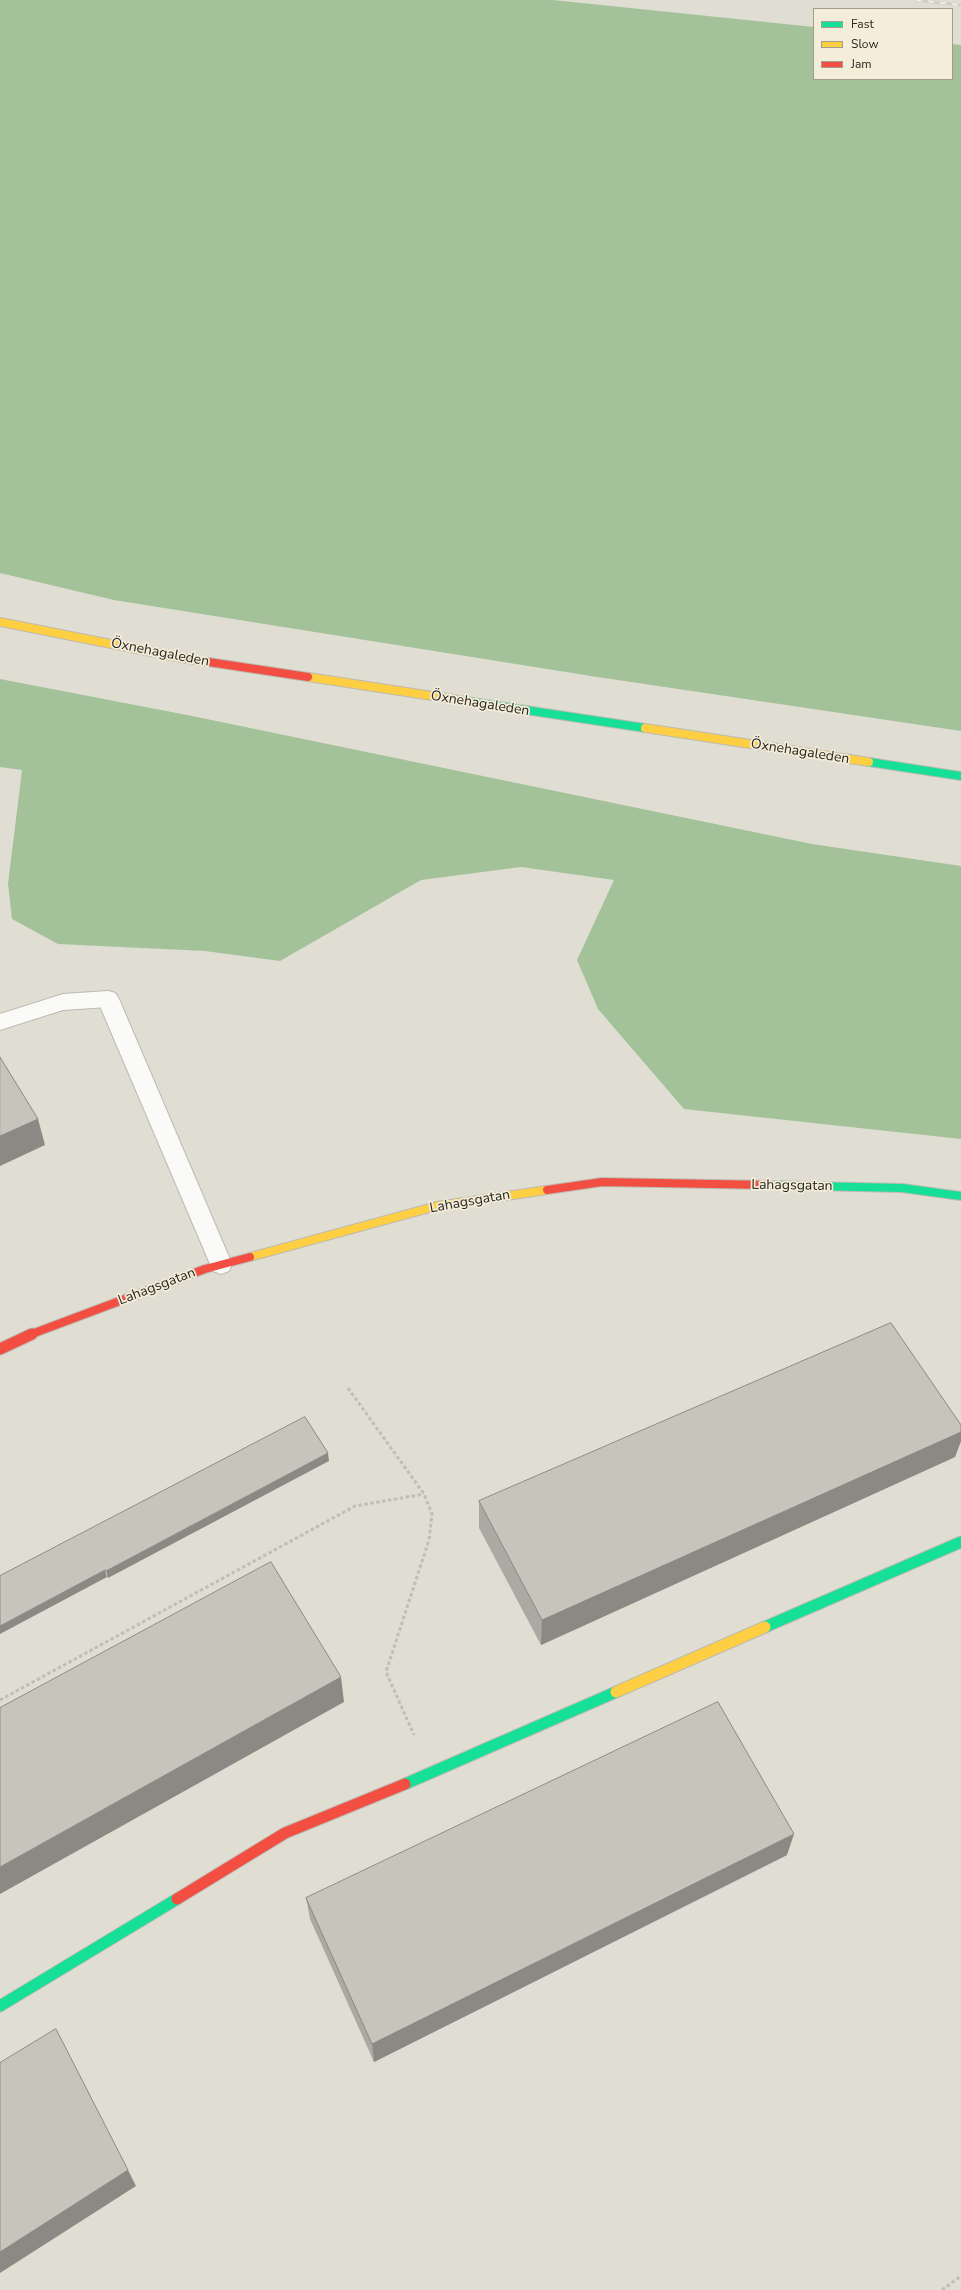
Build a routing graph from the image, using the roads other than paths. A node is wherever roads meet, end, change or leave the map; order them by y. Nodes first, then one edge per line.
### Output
1 (0, 622) edge
2 (961, 776) edge
3 (0, 1022) edge
4 (961, 1196) edge
5 (221, 1264) junction
6 (0, 1349) edge
7 (961, 1542) edge
8 (0, 2006) edge

1 - 2 street, Öxnehagaleden
3 - 5 street
4 - 5 street, Lahagsgatan
5 - 6 street, Lahagsgatan
7 - 8 street

